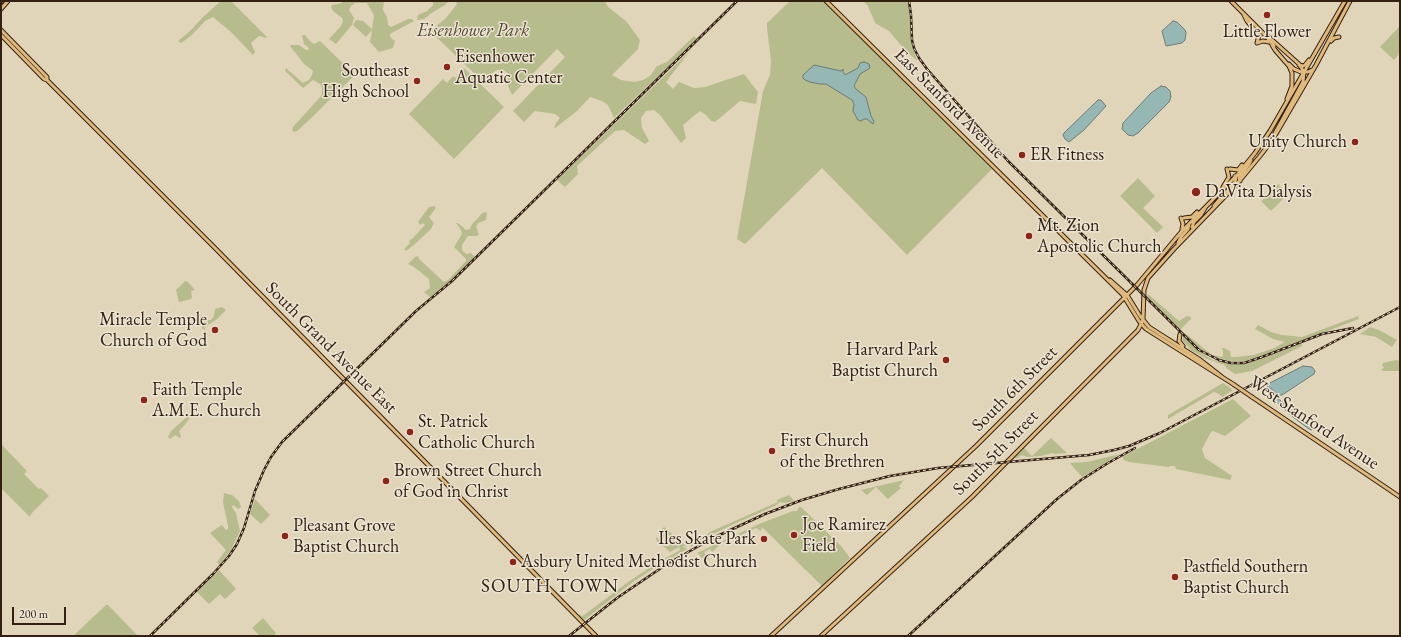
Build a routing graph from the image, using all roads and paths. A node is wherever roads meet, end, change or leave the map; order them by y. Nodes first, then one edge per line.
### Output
1 (8, 1) edge
2 (826, 1) edge
3 (1231, 1) edge
4 (1345, 1) edge
5 (1350, 1) edge
6 (1, 9) edge
7 (1244, 14) junction
8 (1, 29) edge
9 (1, 35) edge
10 (1265, 35) junction
11 (1339, 37) dead end
12 (1323, 39) junction
13 (1271, 44) junction
14 (1319, 59) junction
15 (1299, 64) junction
16 (1314, 69) junction
17 (1304, 72) junction
18 (47, 80) junction
19 (1282, 111) junction
20 (1273, 139) junction
21 (1251, 157) junction
22 (1236, 176) junction
23 (1240, 181) junction
24 (1220, 192) junction
25 (1212, 200) junction
26 (1206, 206) junction
27 (1210, 212) junction
28 (1189, 224) junction
29 (1192, 227) dead end
30 (1182, 231) junction
31 (1177, 245) junction
32 (1126, 296) junction
33 (1142, 322) junction
34 (1148, 330) junction
35 (1180, 334) dead end
36 (1132, 335) junction
37 (1194, 356) junction
38 (1222, 377) junction
39 (1233, 384) joint
40 (1400, 497) edge
41 (596, 636) edge
42 (771, 636) edge
43 (821, 636) edge

1 - 6 main road
2 - 32 main road, East Stanford Avenue
3 - 7 main road
4 - 12 main road
5 - 14 main road
7 - 10 main road
7 - 13 main road
8 - 18 main road, South Grand Avenue East
9 - 18 main road, South Grand Avenue East
10 - 13 main road
10 - 15 main road
11 - 14 main road
12 - 15 main road
12 - 17 main road
13 - 17 main road
13 - 19 main road
14 - 16 main road
15 - 17 main road
16 - 17 main road
16 - 20 main road
17 - 19 main road
17 - 20 main road
18 - 41 main road, South Grand Avenue East
19 - 21 main road, South 6th Street
20 - 23 main road
21 - 22 main road, South 6th Street
21 - 23 main road
21 - 24 main road
22 - 24 main road, South 6th Street
22 - 27 main road
23 - 27 main road
24 - 25 main road, South 6th Street
25 - 26 main road, South 6th Street
25 - 30 main road
26 - 28 main road, South 6th Street
26 - 29 main road
27 - 31 main road
28 - 30 main road, South 6th Street
28 - 31 main road
30 - 32 main road, South 6th Street
31 - 33 main road
32 - 33 main road, East Stanford Avenue
32 - 42 main road, South 6th Street
33 - 34 main road, East Stanford Avenue
33 - 36 main road, South 5th Street
33 - 37 main road, East Stanford Avenue
34 - 36 main road
34 - 38 main road, East Stanford Avenue
35 - 37 main road
36 - 43 main road, South 5th Street
37 - 38 main road, East Stanford Avenue
38 - 39 main road, East Stanford Avenue
39 - 40 main road, West Stanford Avenue, bridge

